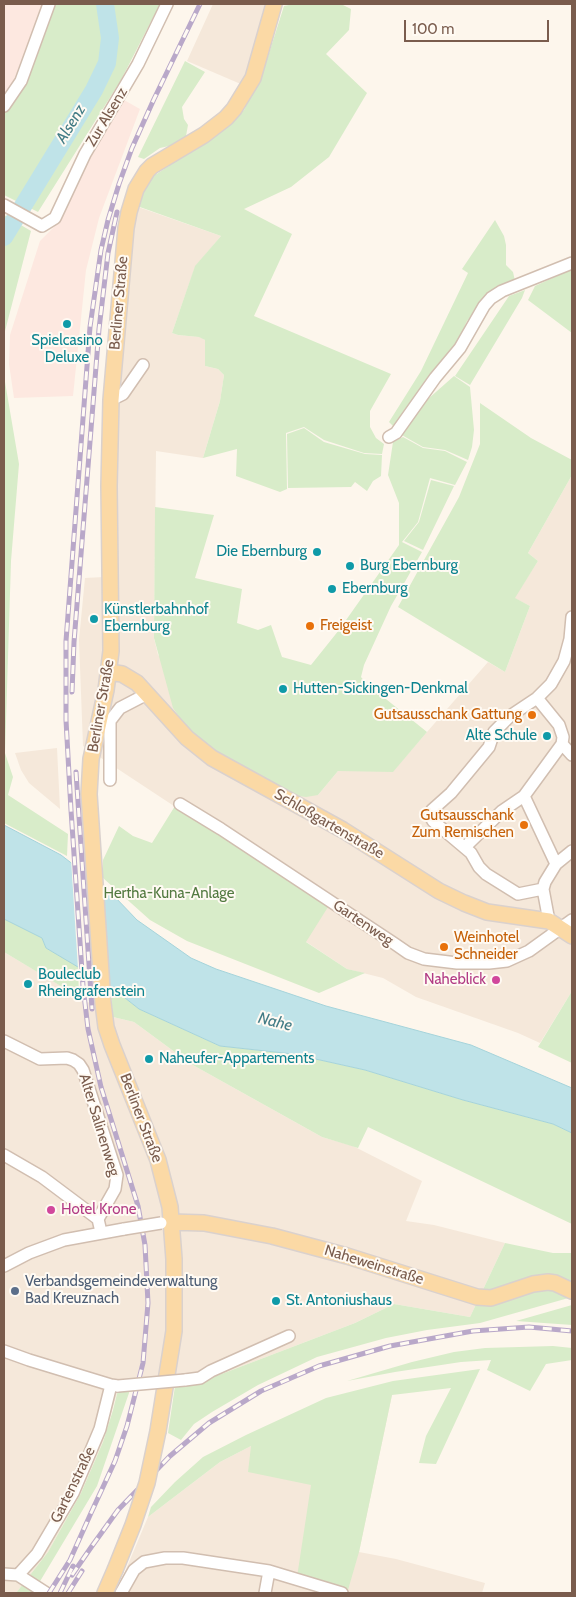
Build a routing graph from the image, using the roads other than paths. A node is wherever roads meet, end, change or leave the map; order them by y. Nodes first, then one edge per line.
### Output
1 (49, 4) edge
2 (168, 4) edge
3 (274, 4) edge
4 (4, 106) edge
5 (6, 206) edge
6 (572, 263) edge
7 (143, 365) dead end
8 (111, 400) junction
9 (390, 437) dead end
10 (572, 617) edge
11 (571, 639) edge
12 (109, 672) junction
13 (147, 694) junction
14 (537, 698) junction
15 (562, 744) junction
16 (572, 755) edge
17 (110, 780) dead end
18 (524, 796) junction
19 (180, 804) dead end
20 (465, 847) junction
21 (572, 851) edge
22 (556, 864) junction
23 (543, 889) junction
24 (564, 926) edge
25 (4, 1041) edge
26 (4, 1155) edge
27 (98, 1219) junction
28 (166, 1222) junction
29 (100, 1232) junction
30 (4, 1266) edge
31 (572, 1291) edge
32 (289, 1336) dead end
33 (4, 1351) edge
34 (115, 1385) junction
35 (269, 1571) junction
36 (4, 1574) edge
37 (18, 1575) junction
38 (46, 1593) edge
39 (105, 1593) edge
40 (121, 1593) edge
41 (265, 1593) edge
42 (342, 1593) edge

1 - 4 street
2 - 5 street, Zur Alsenz
3 - 8 main road, Berliner Straße
6 - 9 street
7 - 8 street
8 - 12 main road, Berliner Straße
10 - 11 street
11 - 14 street
12 - 13 main road, Schloßgartenstraße
12 - 28 main road, Berliner Straße
13 - 17 street
13 - 24 main road, Schloßgartenstraße
14 - 15 street
14 - 20 street
15 - 16 street
15 - 18 street
18 - 20 street
18 - 22 street
19 - 24 street, Gartenweg
20 - 23 street
21 - 22 street
22 - 23 street
23 - 24 street
25 - 27 street, Alter Salinenweg
26 - 27 street
27 - 29 street
28 - 29 street, bridge
28 - 31 main road, Naheweinstraße
28 - 39 main road, Berliner Straße, bridge
29 - 30 street
32 - 34 street, bridge
33 - 34 street
34 - 37 street, Gartenstraße
35 - 40 street
35 - 41 street
35 - 42 street
36 - 37 street
37 - 38 street

